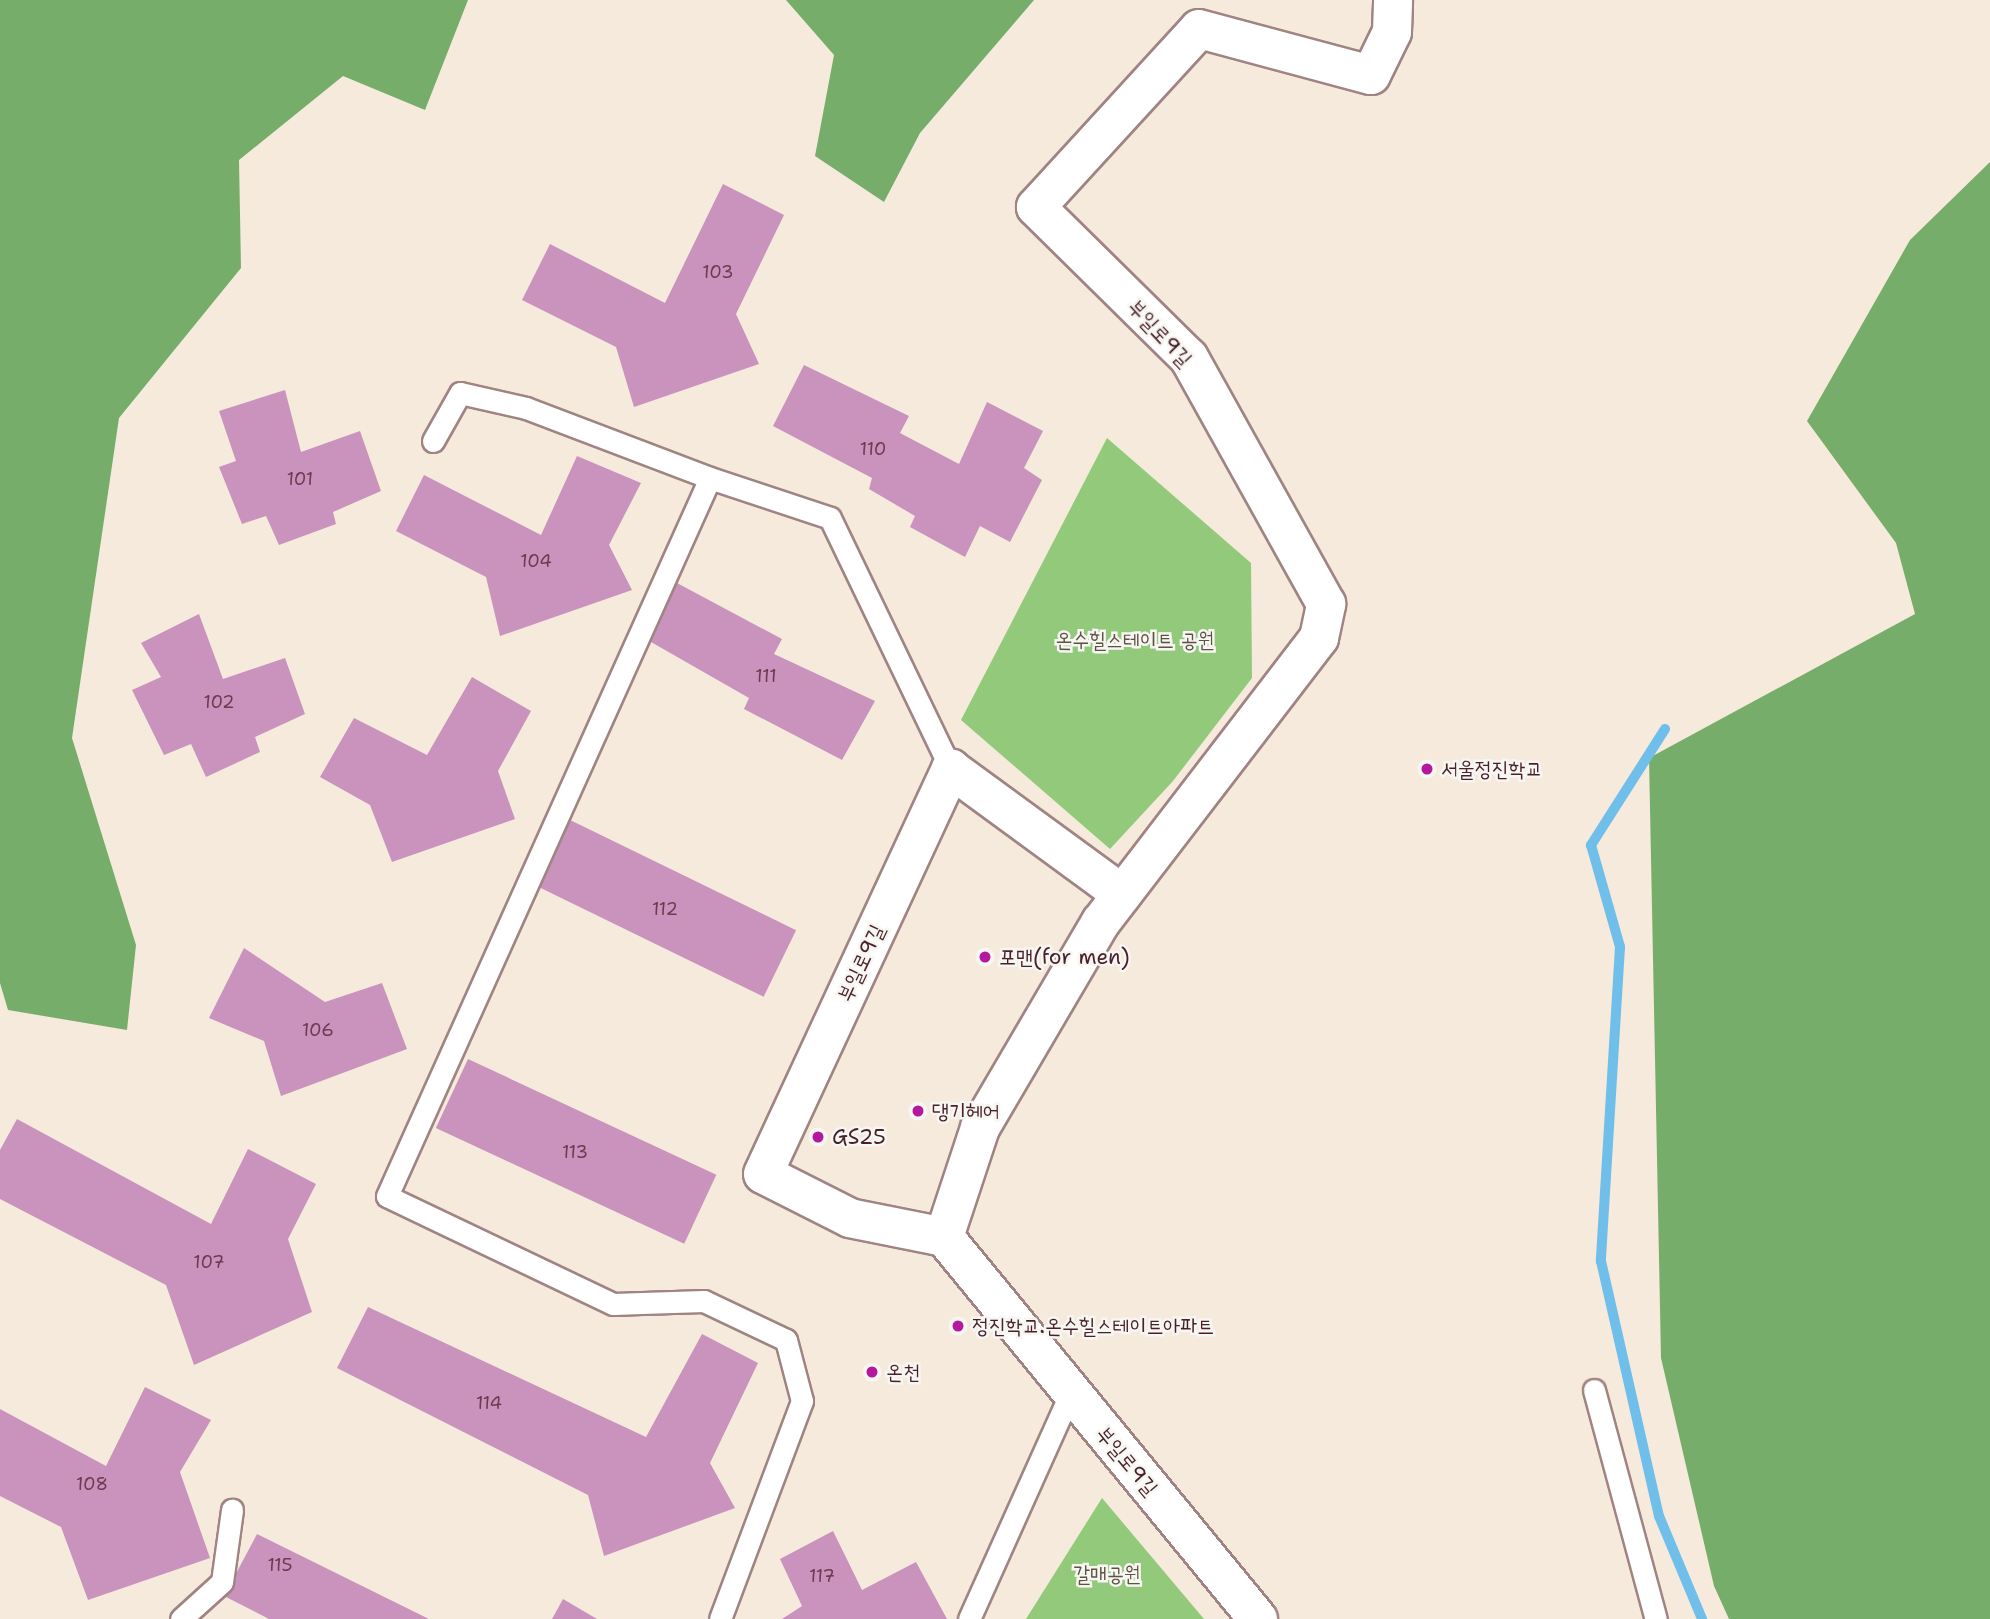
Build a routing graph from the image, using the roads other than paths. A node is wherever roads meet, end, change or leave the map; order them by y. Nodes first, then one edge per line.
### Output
1 (1393, 0) edge
2 (433, 441) dead end
3 (710, 478) junction
4 (951, 769) junction
5 (1122, 894) junction
6 (944, 1237) junction
7 (1594, 1390) dead end
8 (1070, 1392) junction
9 (232, 1510) dead end
10 (181, 1619) edge
11 (720, 1619) edge
12 (969, 1619) edge
13 (1258, 1619) edge
14 (1656, 1619) edge

1 - 5 street, 부일로9길
2 - 3 lane
3 - 4 lane
3 - 11 lane
4 - 5 street
4 - 6 street, 부일로9길
5 - 6 street, 부일로9길
6 - 8 street, 부일로9길
7 - 14 lane
8 - 12 lane
8 - 13 street, 부일로9길
9 - 10 lane

